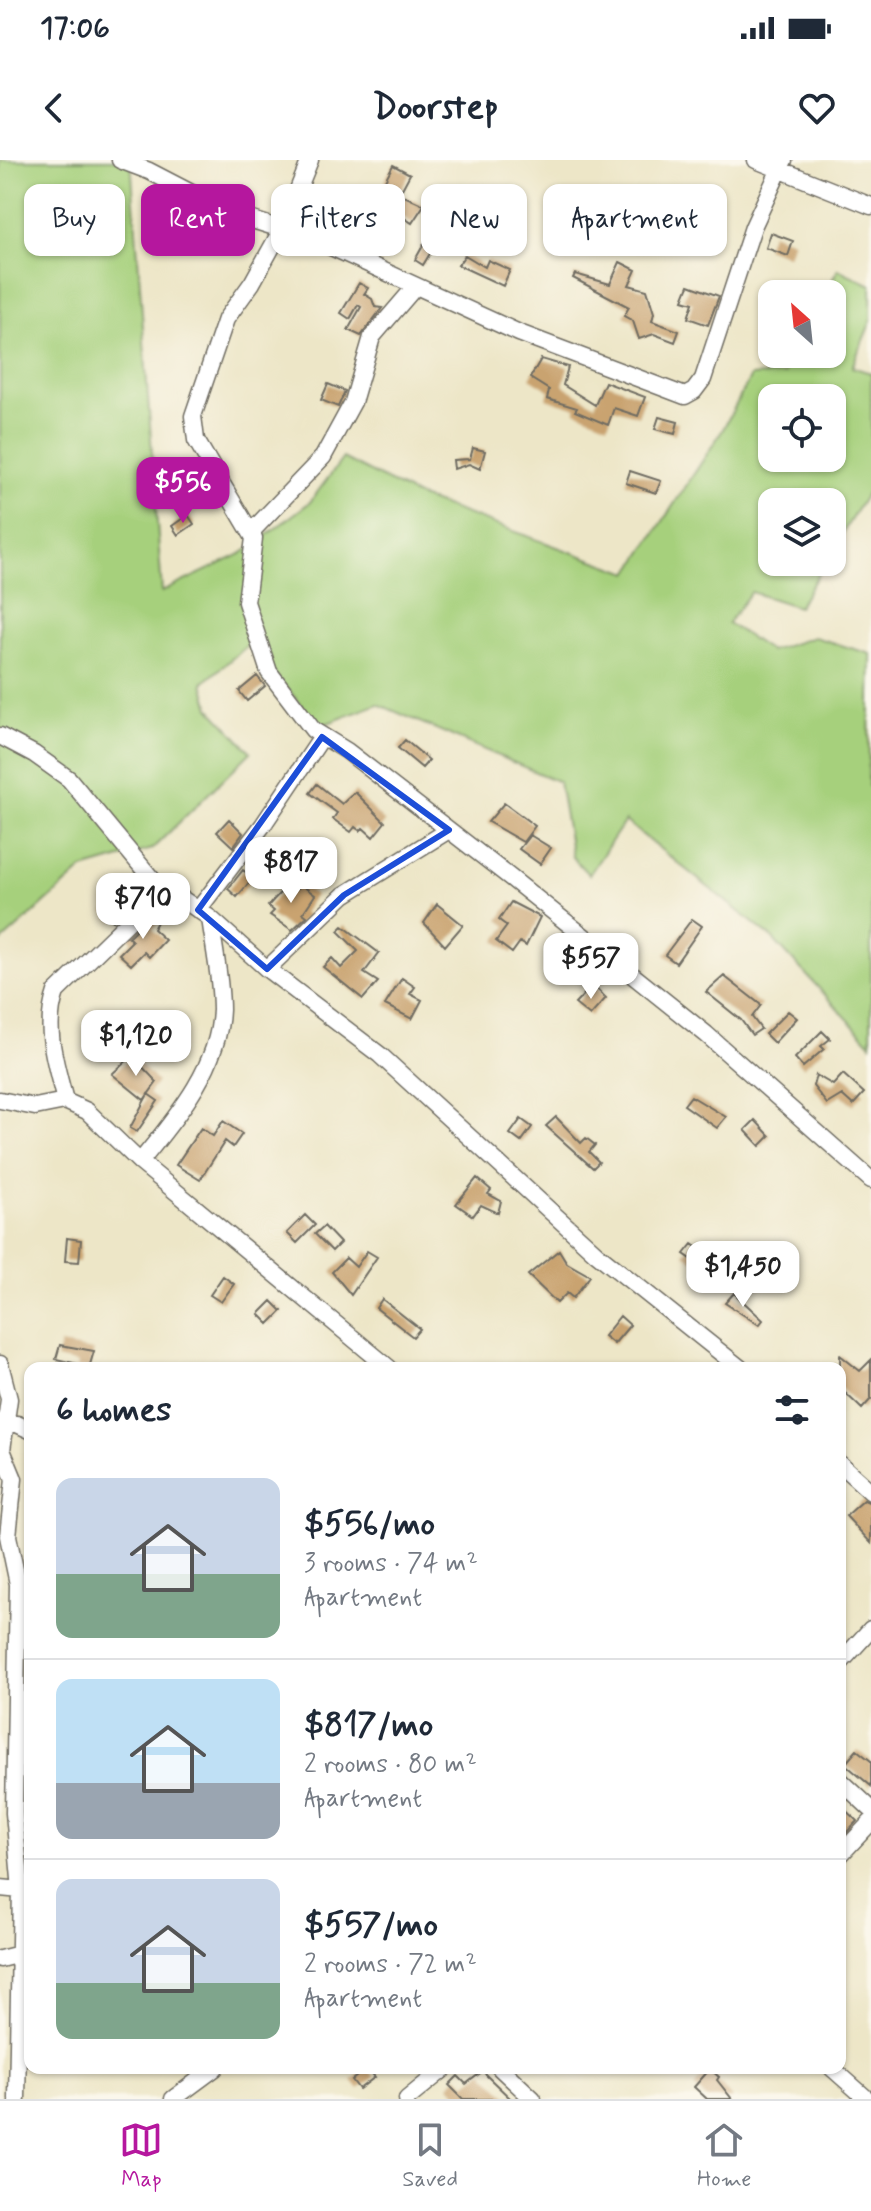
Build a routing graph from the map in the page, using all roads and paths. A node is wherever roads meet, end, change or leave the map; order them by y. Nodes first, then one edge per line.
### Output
1 (120, 160) edge
2 (310, 160) edge
3 (756, 160) edge
4 (782, 165) edge
5 (300, 184) edge
6 (871, 206) edge
7 (271, 224) edge
8 (271, 249) edge
9 (353, 256) edge
10 (415, 287) junction
11 (252, 531) junction
12 (0, 736) edge
13 (322, 737) junction
14 (449, 830) junction
15 (161, 890) junction
16 (204, 914) junction
17 (267, 969) junction
18 (0, 1100) edge
19 (65, 1101) junction
20 (140, 1162) junction
21 (871, 1180) edge
22 (382, 1362) edge
23 (732, 1362) edge
24 (0, 1364) edge
25 (2, 1424) edge
26 (24, 1427) edge
27 (846, 1469) edge
28 (871, 1492) edge
29 (871, 1629) edge
30 (846, 1656) edge
31 (24, 1662) edge
32 (8, 1703) edge
33 (846, 1786) edge
34 (871, 1809) edge
35 (871, 1822) edge
36 (846, 1849) edge
37 (0, 1888) edge
38 (21, 1890) junction
39 (20, 1954) junction
40 (0, 1959) edge
41 (207, 2074) edge
42 (438, 2074) edge
43 (511, 2074) edge
44 (839, 2074) edge
45 (17, 2099) edge
46 (173, 2099) edge
47 (407, 2099) edge
48 (533, 2099) edge
49 (867, 2099) edge

1 - 7 street
2 - 5 street
3 - 4 street
4 - 6 street
4 - 10 street
8 - 11 street
9 - 10 street
10 - 11 street
11 - 13 street
12 - 15 street
13 - 14 street
13 - 16 street
14 - 17 street
14 - 21 street
15 - 16 street
15 - 19 street
16 - 17 street
16 - 20 street
17 - 23 street
18 - 19 street
19 - 20 street
20 - 22 street
24 - 25 street
25 - 26 street
25 - 31 street
27 - 28 street
29 - 30 street
31 - 32 street
32 - 38 street
33 - 34 street
35 - 36 street
37 - 38 street
38 - 39 street
39 - 40 street
39 - 45 street
41 - 46 street
42 - 47 street
43 - 48 street
44 - 49 street

